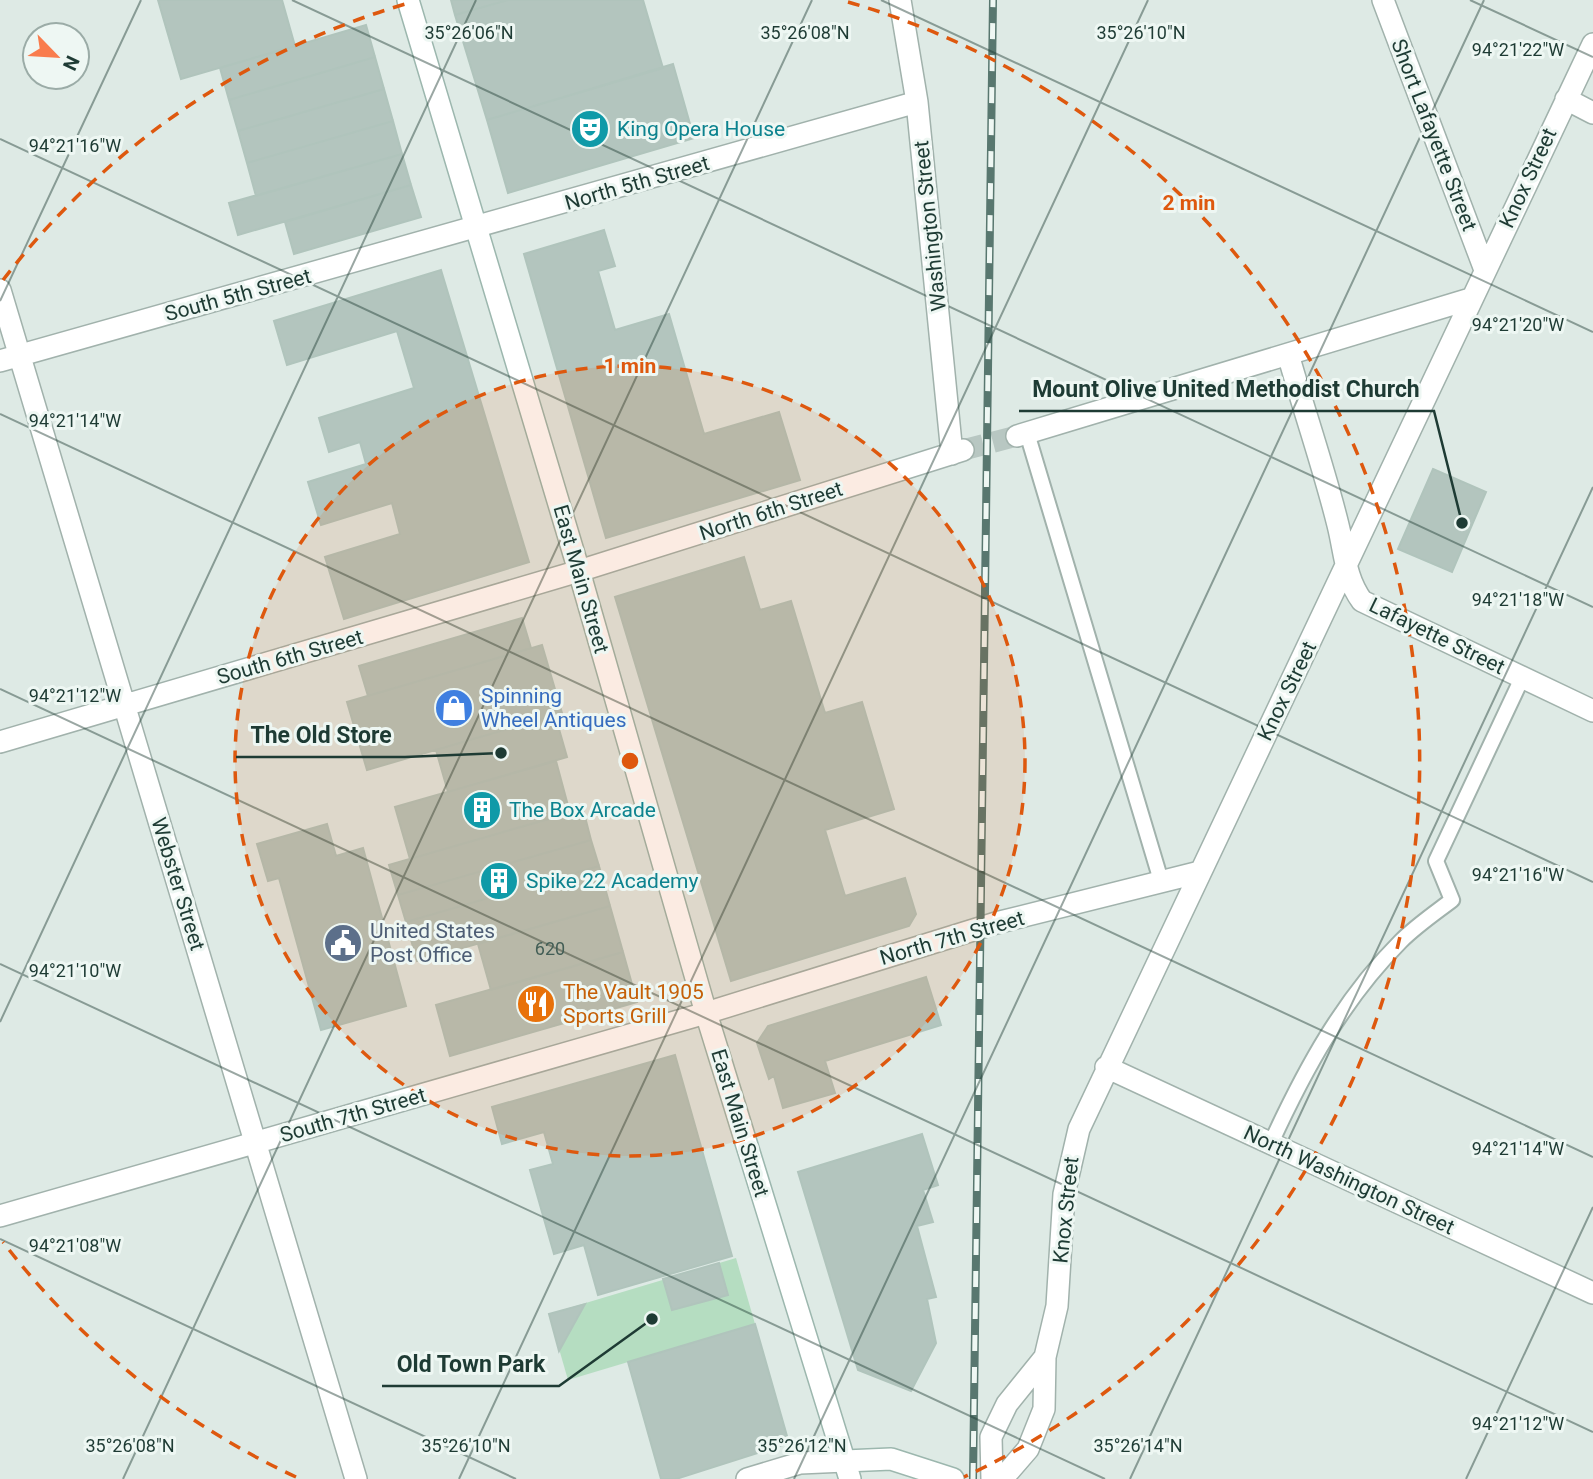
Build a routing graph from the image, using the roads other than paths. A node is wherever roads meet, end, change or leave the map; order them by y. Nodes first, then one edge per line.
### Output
1 (408, 0) edge
2 (900, 0) edge
3 (1383, 0) edge
4 (1593, 44) edge
5 (1566, 99) junction
6 (917, 102) junction
7 (1593, 113) edge
8 (477, 229) junction
9 (1485, 270) junction
10 (0, 290) edge
11 (1470, 299) junction
12 (1288, 354) junction
13 (10, 358) edge
14 (1022, 434) joint
15 (958, 452) joint
16 (1346, 568) junction
17 (579, 571) junction
18 (1522, 678) junction
19 (125, 705) junction
20 (1593, 711) edge
21 (0, 742) edge
22 (1200, 872) junction
23 (1162, 884) junction
24 (706, 1013) junction
25 (1106, 1067) junction
26 (255, 1143) junction
27 (1271, 1143) junction
28 (0, 1216) edge
29 (1593, 1293) edge
30 (1045, 1357) junction
31 (848, 1470) edge
32 (356, 1479) edge
33 (747, 1479) edge
34 (953, 1479) edge
35 (992, 1479) edge
36 (1002, 1479) edge

1 - 8 street, East Main Street
2 - 6 street, Washington Street
3 - 9 street, Short Lafayette Street
4 - 5 street, Knox Street
5 - 7 street
5 - 9 street, Knox Street
6 - 8 street, North 5th Street
6 - 15 street, Washington Street
8 - 13 street, South 5th Street
8 - 17 street, East Main Street
9 - 11 street, Knox Street
10 - 13 street, Webster Street
11 - 12 street
11 - 16 street, Knox Street
12 - 14 street
12 - 16 street, Lafayette Street
13 - 19 street, Webster Street
14 - 23 lane
15 - 17 street, North 6th Street
16 - 18 street, Lafayette Street
16 - 22 street, Knox Street
17 - 19 street, South 6th Street
17 - 24 street, East Main Street
18 - 20 street, Lafayette Street
18 - 27 lane
19 - 21 street, South 6th Street
19 - 26 street, Webster Street
22 - 23 street, North 7th Street
22 - 25 street, Knox Street
23 - 24 street, North 7th Street
24 - 26 street, South 7th Street
24 - 31 street, East Main Street
25 - 27 street, North Washington Street
25 - 30 street, Knox Street
26 - 28 street, South 7th Street
26 - 32 street, Webster Street
27 - 29 street, North Washington Street
30 - 35 street, Knox Street
30 - 36 street, Knox Street
31 - 33 street
31 - 34 street

